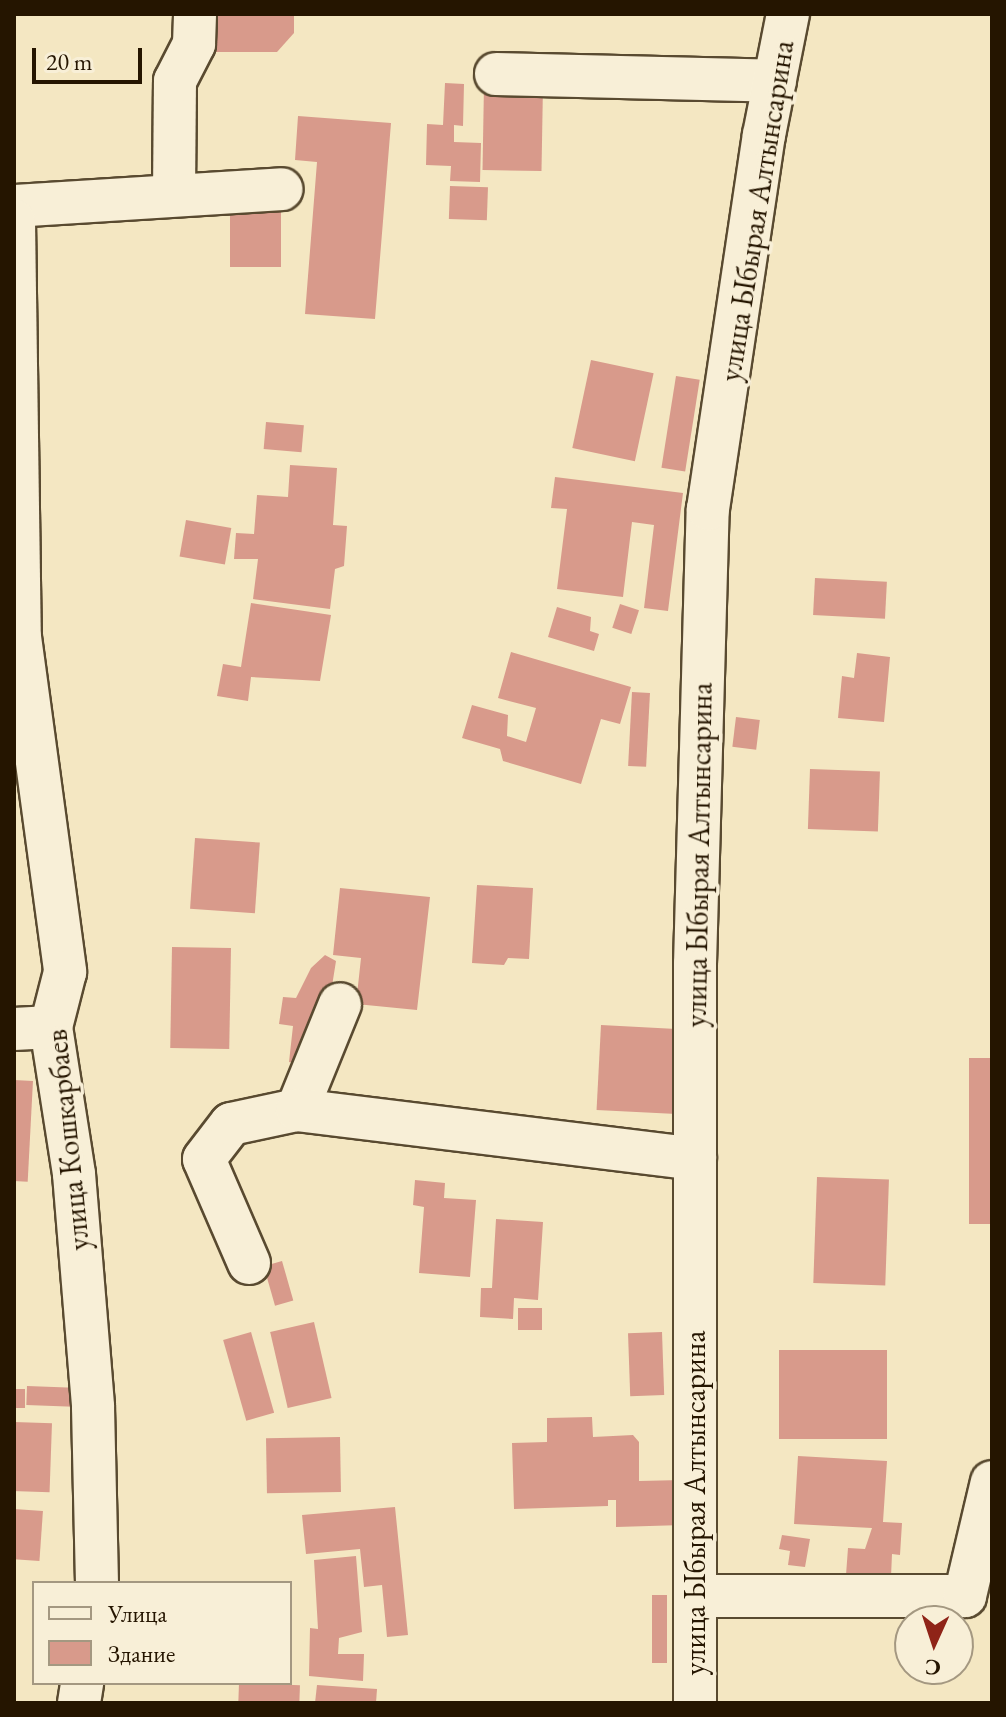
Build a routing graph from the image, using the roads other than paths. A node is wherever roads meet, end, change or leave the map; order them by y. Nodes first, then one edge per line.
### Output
1 (195, 14) edge
2 (788, 14) edge
3 (496, 74) dead end
4 (775, 81) junction
5 (281, 189) dead end
6 (174, 194) junction
7 (14, 206) edge
8 (14, 221) edge
9 (340, 1004) dead end
10 (32, 1028) edge
11 (297, 1110) junction
12 (695, 1159) junction
13 (249, 1263) dead end
14 (992, 1482) edge
15 (97, 1581) edge
16 (695, 1596) junction
17 (695, 1703) edge

1 - 6 street
2 - 4 street, улица Ыбырая Алтынсарина
3 - 4 street
4 - 12 street, улица Ыбырая Алтынсарина
5 - 6 street
6 - 7 street
8 - 10 street, улица Кошкарбаев
9 - 11 street
10 - 15 street, улица Кошкарбаев
11 - 12 street
11 - 13 street
12 - 16 street, улица Ыбырая Алтынсарина
14 - 16 street
16 - 17 street, улица Ыбырая Алтынсарина

